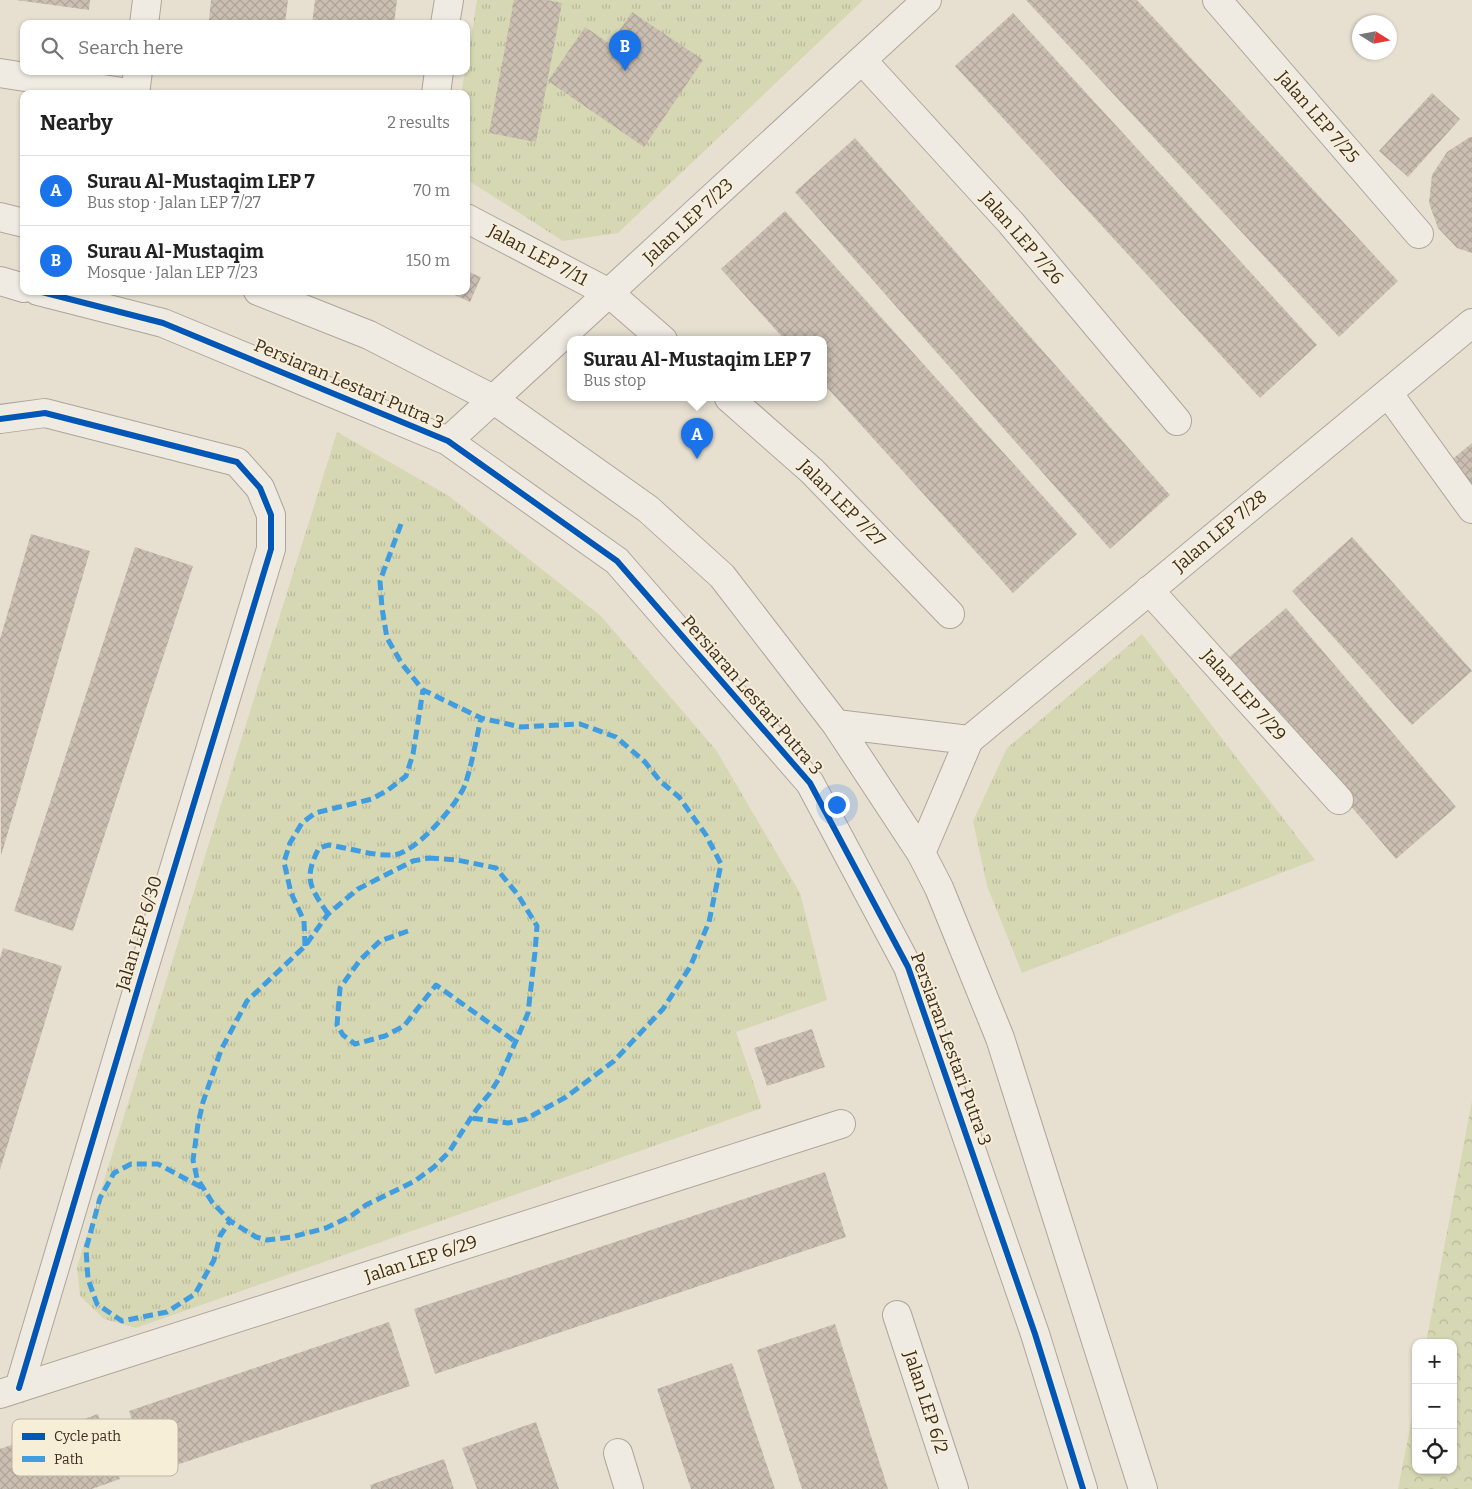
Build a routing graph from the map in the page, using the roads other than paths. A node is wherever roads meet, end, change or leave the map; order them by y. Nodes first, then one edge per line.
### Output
1 (147, 0) edge
2 (448, 0) edge
3 (927, 0) edge
4 (1217, 0) edge
5 (144, 20) edge
6 (446, 20) edge
7 (862, 60) junction
8 (0, 73) edge
9 (137, 75) edge
10 (438, 75) edge
11 (109, 90) edge
12 (136, 90) edge
13 (437, 90) edge
14 (0, 217) edge
15 (470, 220) edge
16 (20, 222) edge
17 (1419, 234) dead end
18 (0, 282) edge
19 (20, 287) edge
20 (609, 293) junction
21 (54, 295) edge
22 (268, 295) edge
23 (1472, 323) edge
24 (658, 336) edge
25 (1388, 393) junction
26 (493, 399) junction
27 (732, 401) edge
28 (0, 420) edge
29 (1177, 421) dead end
30 (448, 441) junction
31 (1472, 508) edge
32 (1149, 590) junction
33 (950, 614) dead end
34 (836, 724) junction
35 (969, 740) junction
36 (1339, 800) dead end
37 (921, 853) junction
38 (842, 1124) dead end
39 (897, 1315) dead end
40 (10, 1391) edge
41 (618, 1453) dead end
42 (629, 1489) edge
43 (954, 1489) edge
44 (1083, 1489) edge
45 (1143, 1489) edge

1 - 5 street
2 - 6 street
3 - 7 street, Jalan LEP 7/23
4 - 17 street, Jalan LEP 7/25
7 - 20 street, Jalan LEP 7/23
7 - 29 street, Jalan LEP 7/26
8 - 11 street
9 - 12 street
10 - 13 street
14 - 16 street
15 - 20 street, Jalan LEP 7/11
18 - 19 street
20 - 24 street
20 - 26 street, Jalan LEP 7/23
21 - 30 street, Persiaran Lestari Putra 3
22 - 26 street
23 - 25 street, Jalan LEP 7/28
25 - 31 street
25 - 32 street, Jalan LEP 7/28
26 - 30 street, Jalan LEP 7/23
26 - 34 street
27 - 33 street, Jalan LEP 7/27
28 - 40 street, Jalan LEP 6/30
30 - 44 street, Persiaran Lestari Putra 3
32 - 35 street, Jalan LEP 7/28
32 - 36 street, Jalan LEP 7/29
34 - 35 street
34 - 37 street
35 - 37 street
37 - 45 street
38 - 40 street, Jalan LEP 6/29
39 - 43 street, Jalan LEP 6/2
41 - 42 street

